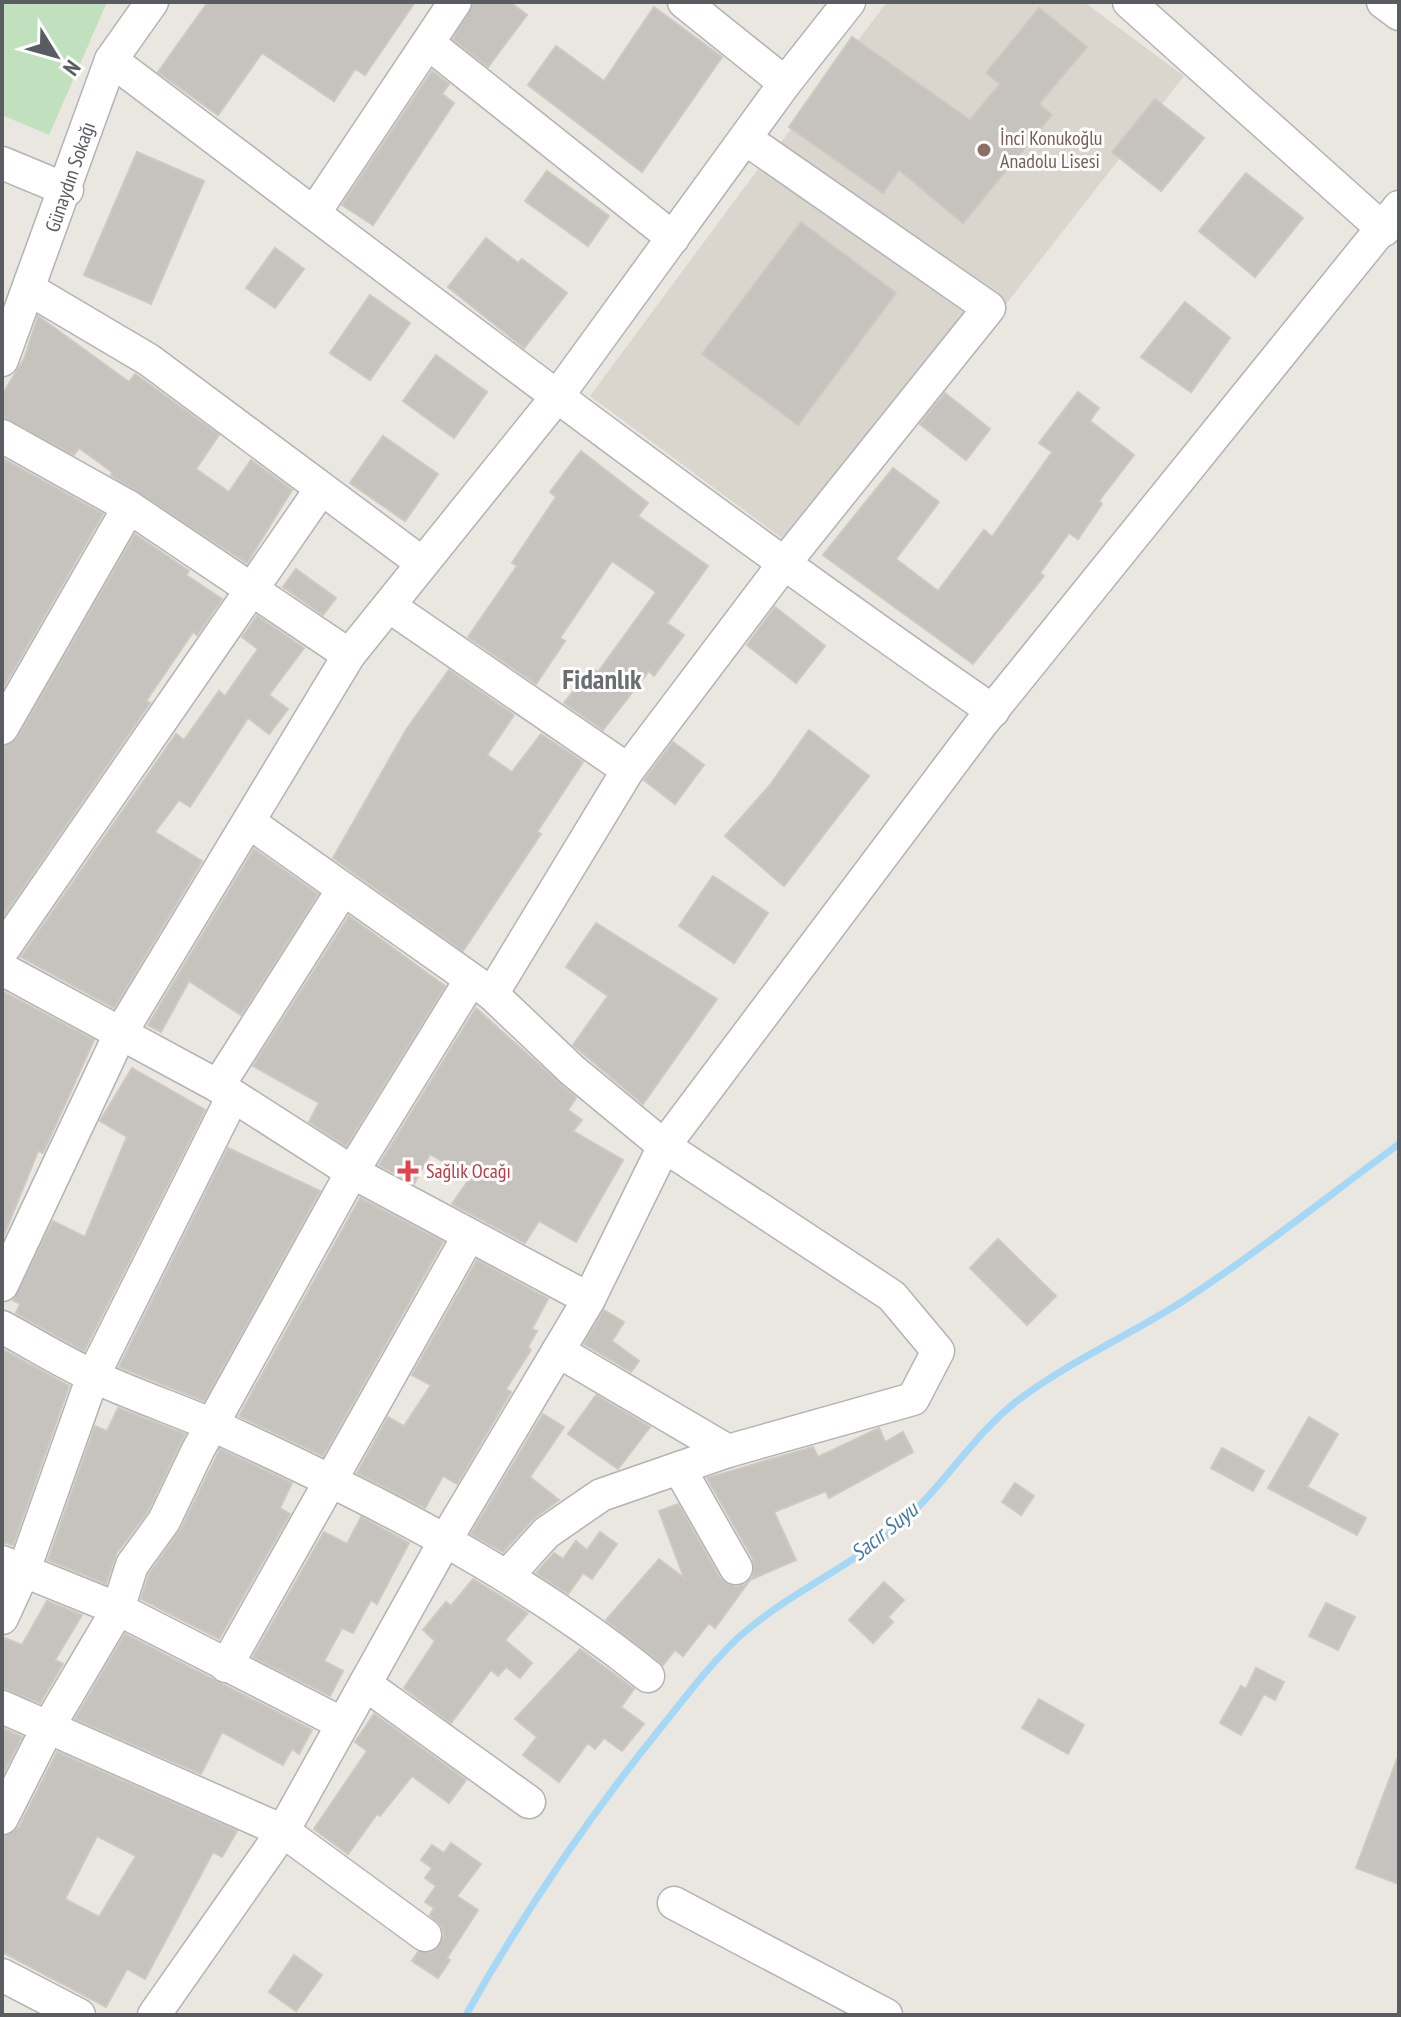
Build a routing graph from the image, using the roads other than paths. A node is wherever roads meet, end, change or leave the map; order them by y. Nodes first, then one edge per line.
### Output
1 (152, 2) edge
2 (455, 2) edge
3 (684, 2) edge
4 (849, 2) edge
5 (1129, 2) edge
6 (1383, 2) edge
7 (1399, 14) edge
8 (428, 43) junction
9 (111, 60) junction
10 (785, 83) junction
11 (746, 139) junction
12 (2, 163) edge
13 (67, 190) junction
14 (314, 213) junction
15 (1391, 218) edge
16 (673, 238) junction
17 (29, 289) junction
18 (2, 360) edge
19 (556, 398) junction
20 (2, 436) edge
21 (321, 489) junction
22 (129, 507) junction
23 (422, 563) junction
24 (783, 565) junction
25 (251, 588) junction
26 (389, 606) junction
27 (349, 655) junction
28 (993, 711) junction
29 (2, 728) edge
30 (628, 770) junction
31 (249, 822) junction
32 (342, 891) junction
33 (2, 951) edge
34 (2, 969) edge
35 (481, 988) junction
36 (120, 1034) junction
37 (225, 1091) junction
38 (664, 1146) junction
39 (352, 1172) junction
40 (468, 1237) junction
41 (2, 1285) edge
42 (589, 1299) junction
43 (2, 1327) edge
44 (558, 1351) junction
45 (93, 1376) junction
46 (212, 1425) junction
47 (728, 1451) junction
48 (679, 1468) junction
49 (332, 1481) junction
50 (446, 1539) junction
51 (13, 1566) edge
52 (736, 1568) dead end
53 (508, 1575) junction
54 (118, 1609) junction
55 (2, 1618) edge
56 (226, 1666) junction
57 (648, 1676) dead end
58 (365, 1684) junction
59 (2, 1707) edge
60 (341, 1723) junction
61 (47, 1729) junction
62 (529, 1802) dead end
63 (2, 1818) edge
64 (283, 1831) junction
65 (674, 1903) dead end
66 (425, 1935) dead end
67 (2, 1975) edge
68 (79, 2015) edge
69 (154, 2015) edge
70 (886, 2015) edge

1 - 9 street, Günaydın Sokağı
2 - 8 street
3 - 10 street
4 - 10 street
5 - 15 street
6 - 7 street
8 - 14 street
8 - 16 street
9 - 13 street, Günaydın Sokağı
9 - 14 street
10 - 11 street
11 - 16 street
11 - 24 street
12 - 13 street
13 - 17 street, Günaydın Sokağı
14 - 19 street
15 - 28 street
16 - 19 street
17 - 18 street, Günaydın Sokağı
17 - 21 street
19 - 23 street
19 - 24 street
20 - 22 street
21 - 23 street
21 - 25 street
22 - 25 street
22 - 29 street
23 - 26 street
24 - 28 street
24 - 30 street
25 - 27 street
25 - 33 street
26 - 27 street
26 - 30 street
27 - 31 street
28 - 38 street
30 - 35 street
31 - 32 street
31 - 36 street
32 - 35 street
32 - 37 street
34 - 36 street
35 - 38 street
35 - 39 street
36 - 37 street
36 - 41 street
37 - 39 street
37 - 45 street
38 - 42 street
38 - 47 street
39 - 40 street
39 - 46 street
40 - 42 street
40 - 49 street
42 - 44 street
43 - 45 street
44 - 47 street
44 - 50 street
45 - 46 street
45 - 51 street
46 - 49 street
46 - 54 street
47 - 48 street
48 - 52 street
48 - 53 street
49 - 50 street
49 - 56 street
50 - 53 street
50 - 58 street
51 - 54 street
51 - 55 street
53 - 57 street
54 - 56 street
54 - 61 street
56 - 60 street
58 - 60 street
58 - 62 street
59 - 61 street
60 - 64 street
61 - 63 street
61 - 64 street
64 - 66 street
64 - 69 street
65 - 70 street
67 - 68 street

